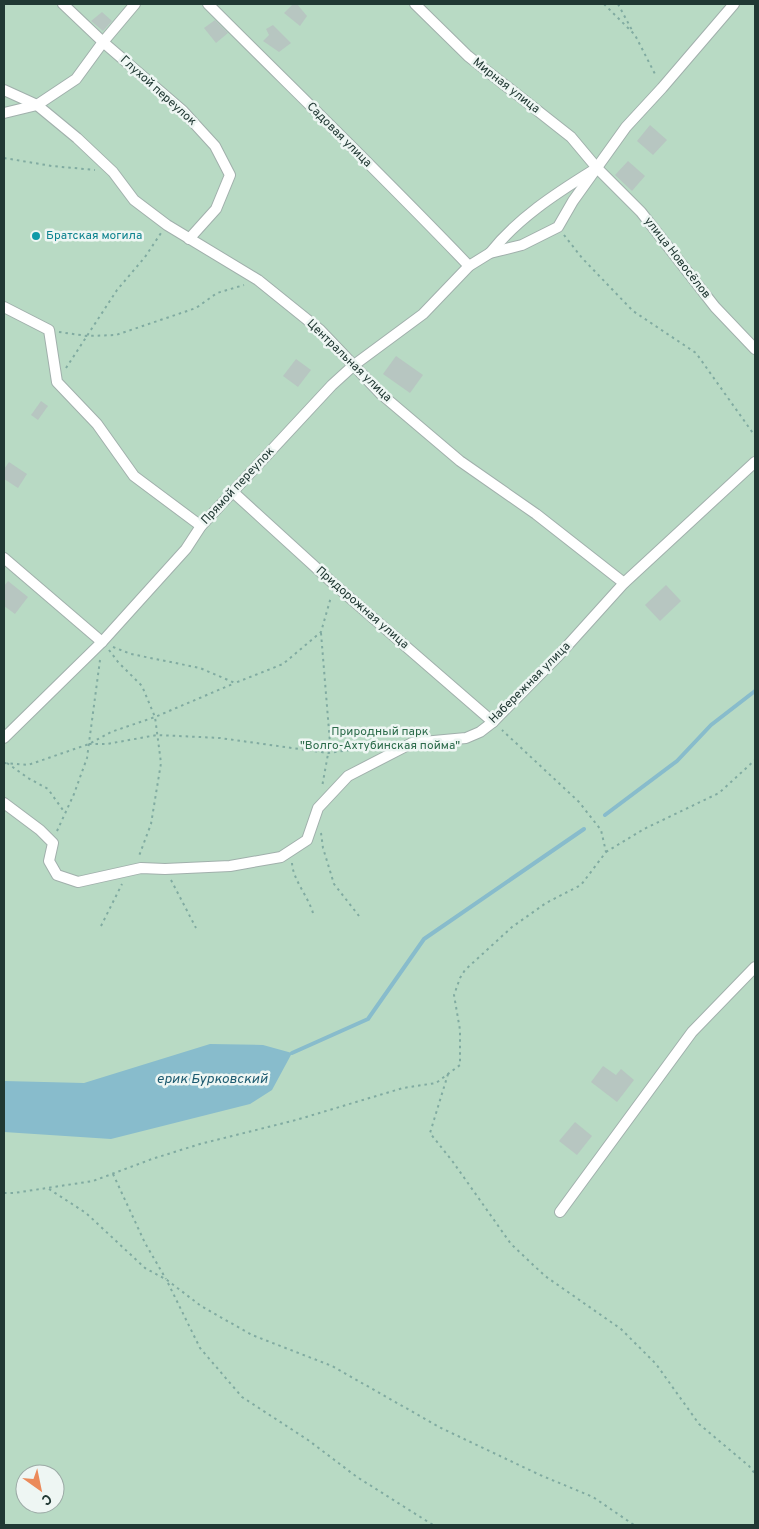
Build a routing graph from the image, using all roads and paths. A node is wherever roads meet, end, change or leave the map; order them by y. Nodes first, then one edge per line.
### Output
1 (63, 4) edge
2 (135, 4) edge
3 (208, 4) edge
4 (415, 4) edge
5 (604, 4) edge
6 (618, 4) edge
7 (734, 4) edge
8 (104, 42) junction
9 (662, 88) junction
10 (4, 90) edge
11 (37, 105) junction
12 (4, 113) edge
13 (4, 158) edge
14 (597, 168) junction
15 (113, 172) junction
16 (167, 225) junction
17 (558, 227) junction
18 (190, 239) junction
19 (490, 253) junction
20 (469, 266) junction
21 (258, 280) junction
22 (4, 308) edge
23 (48, 330) junction
24 (87, 336) junction
25 (755, 349) edge
26 (354, 364) junction
27 (57, 382) junction
28 (755, 436) edge
29 (755, 462) edge
30 (233, 492) junction
31 (201, 526) junction
32 (4, 558) edge
33 (624, 583) junction
34 (335, 585) junction
35 (321, 632) junction
36 (102, 642) junction
37 (235, 683) junction
38 (155, 717) junction
39 (493, 722) junction
40 (157, 735) junction
41 (4, 738) edge
42 (89, 744) junction
43 (386, 746) dead end
44 (328, 753) junction
45 (755, 760) edge
46 (5, 763) edge
47 (4, 803) edge
48 (318, 808) junction
49 (66, 813) junction
50 (321, 828) dead end
51 (52, 842) junction
52 (300, 845) junction
53 (606, 852) junction
54 (138, 857) dead end
55 (165, 869) junction
56 (127, 872) junction
57 (313, 913) dead end
58 (359, 916) dead end
59 (101, 926) dead end
60 (196, 928) dead end
61 (755, 967) edge
62 (448, 1074) junction
63 (113, 1174) junction
64 (48, 1189) junction
65 (4, 1193) edge
66 (560, 1212) dead end
67 (167, 1280) junction
68 (755, 1474) edge
69 (433, 1525) edge
70 (634, 1525) edge

1 - 8 street, Глухой переулок
2 - 8 street
3 - 20 street, Садовая улица
4 - 14 street, Мирная улица
5 - 9 path
6 - 9 path
7 - 9 street
8 - 11 street
8 - 18 street, Глухой переулок
9 - 14 street
10 - 11 street, Центральная улица
11 - 12 street
11 - 15 street, Центральная улица
13 - 15 path
14 - 17 street
14 - 19 street, Прямой переулок
14 - 25 street, улица Новосёлов
15 - 16 street, Центральная улица
16 - 18 street, Центральная улица
16 - 24 path
17 - 19 street, Прямой переулок
17 - 28 path
18 - 21 street, Центральная улица
19 - 20 street, Прямой переулок
20 - 26 street, Прямой переулок
21 - 24 path
21 - 26 street, Центральная улица
22 - 23 street
23 - 24 path
23 - 27 street
24 - 27 path
26 - 30 street, Прямой переулок
26 - 33 street, Центральная улица
27 - 31 street
29 - 33 street, Набережная улица
30 - 31 street, Прямой переулок
30 - 34 street, Придорожная улица
31 - 36 street, Прямой переулок
32 - 36 street
33 - 39 street, Набережная улица
34 - 35 path
34 - 39 street, Придорожная улица
35 - 37 path
35 - 44 path
36 - 37 path
36 - 38 path
36 - 41 street, Прямой переулок
36 - 42 path
37 - 38 path
38 - 40 path
38 - 42 path
39 - 48 street, Набережная улица
39 - 53 path
40 - 42 path
40 - 44 path
40 - 54 path
42 - 46 path
42 - 49 path
43 - 44 path
44 - 48 path
45 - 53 path
46 - 49 path
47 - 51 street
48 - 52 street, Набережная улица
49 - 51 path
50 - 58 path
51 - 56 street, Набережная улица
52 - 55 street, Набережная улица
52 - 57 path
53 - 62 path
55 - 56 street, Набережная улица
55 - 60 path
56 - 59 path
61 - 66 street
62 - 63 path
62 - 68 path
63 - 64 path
63 - 67 path
64 - 65 path
64 - 67 path
67 - 69 path
67 - 70 path

